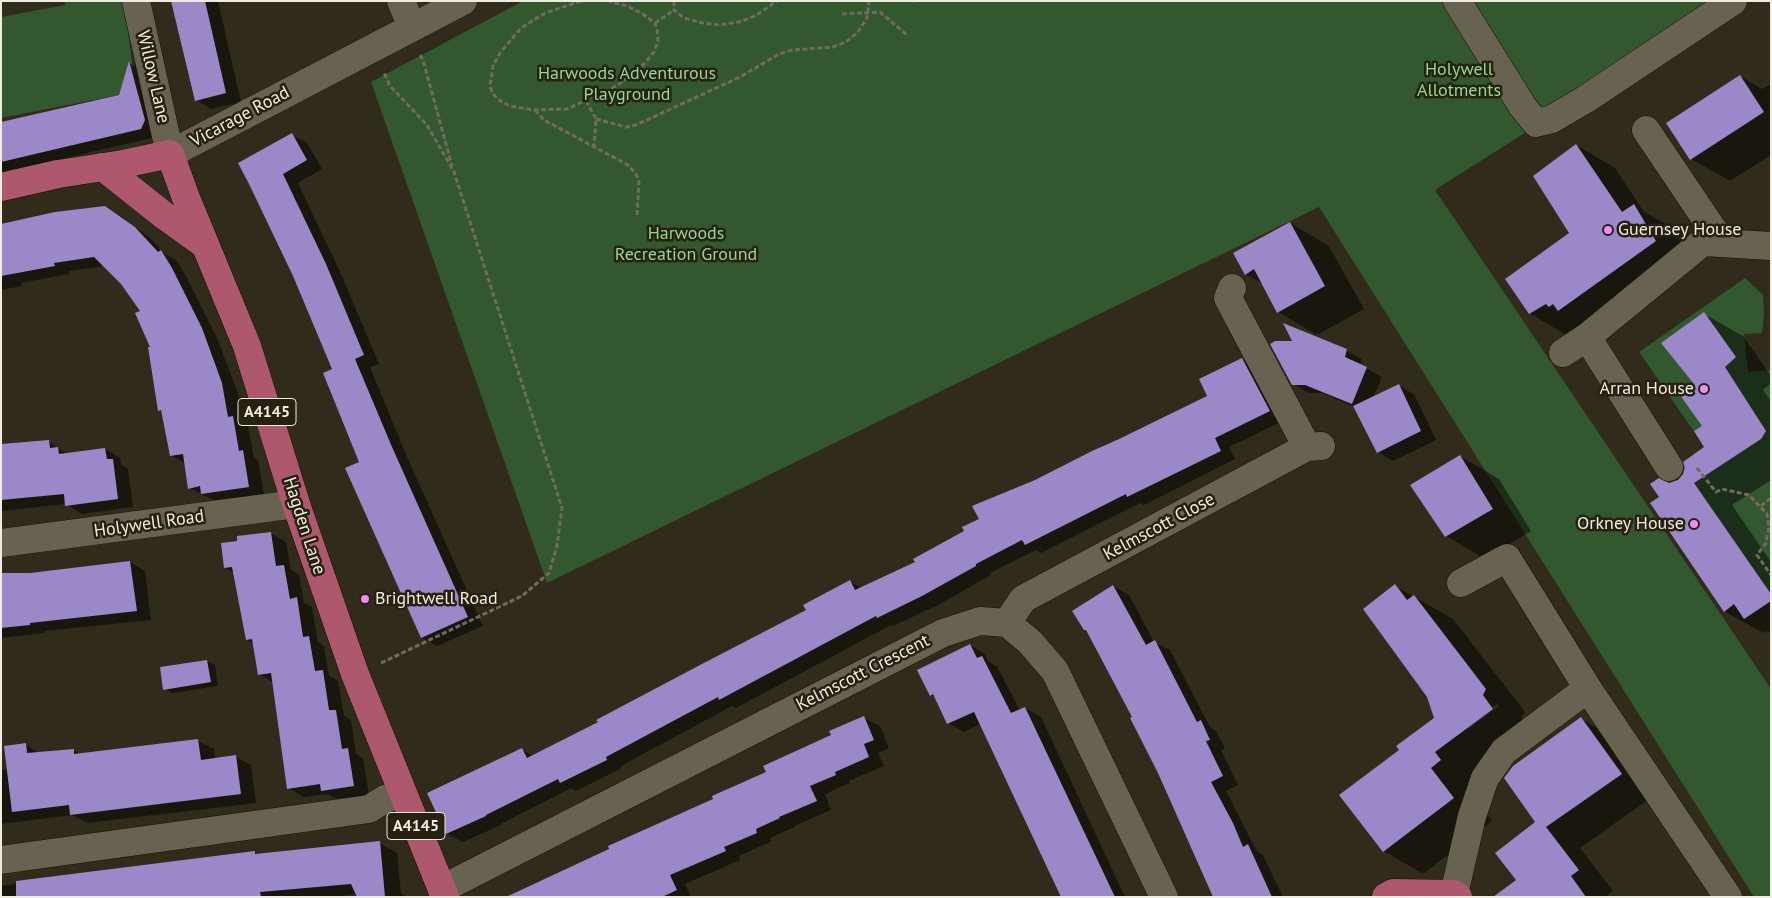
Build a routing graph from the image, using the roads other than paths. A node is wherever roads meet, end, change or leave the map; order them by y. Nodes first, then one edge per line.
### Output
1 (136, 1) edge
2 (401, 1) edge
3 (463, 1) edge
4 (1457, 1) edge
5 (1733, 1) edge
6 (411, 28) junction
7 (1646, 130) dead end
8 (170, 154) junction
9 (102, 167) junction
10 (1, 187) edge
11 (1722, 243) junction
12 (205, 245) junction
13 (1771, 246) edge
14 (1232, 288) dead end
15 (1587, 337) junction
16 (1563, 353) dead end
17 (1666, 461) road end
18 (296, 504) junction
19 (1, 543) edge
20 (1461, 583) dead end
21 (1007, 623) junction
22 (1590, 692) junction
23 (402, 794) junction
24 (1, 860) edge
25 (443, 893) edge
26 (1456, 895) edge
27 (1164, 897) edge
28 (1386, 897) edge
29 (1728, 897) edge

1 - 8 street, Willow Lane
2 - 6 street
3 - 6 street, Vicarage Road
4 - 5 street
6 - 8 street, Vicarage Road
7 - 11 street
8 - 9 main road, Vicarage Road
8 - 12 main road, Hagden Lane / A4145
9 - 10 main road, Vicarage Road
9 - 12 main road
11 - 13 street
11 - 15 street
12 - 18 main road, Hagden Lane / A4145
14 - 21 street, Kelmscott Close
15 - 16 street
15 - 17 street
18 - 19 street, Holywell Road
18 - 23 main road, Hagden Lane / A4145
20 - 22 street
21 - 25 street, Kelmscott Crescent
21 - 27 street
22 - 26 street
22 - 29 street
23 - 24 street
23 - 25 main road, Hagden Lane / A4145
26 - 28 main road

